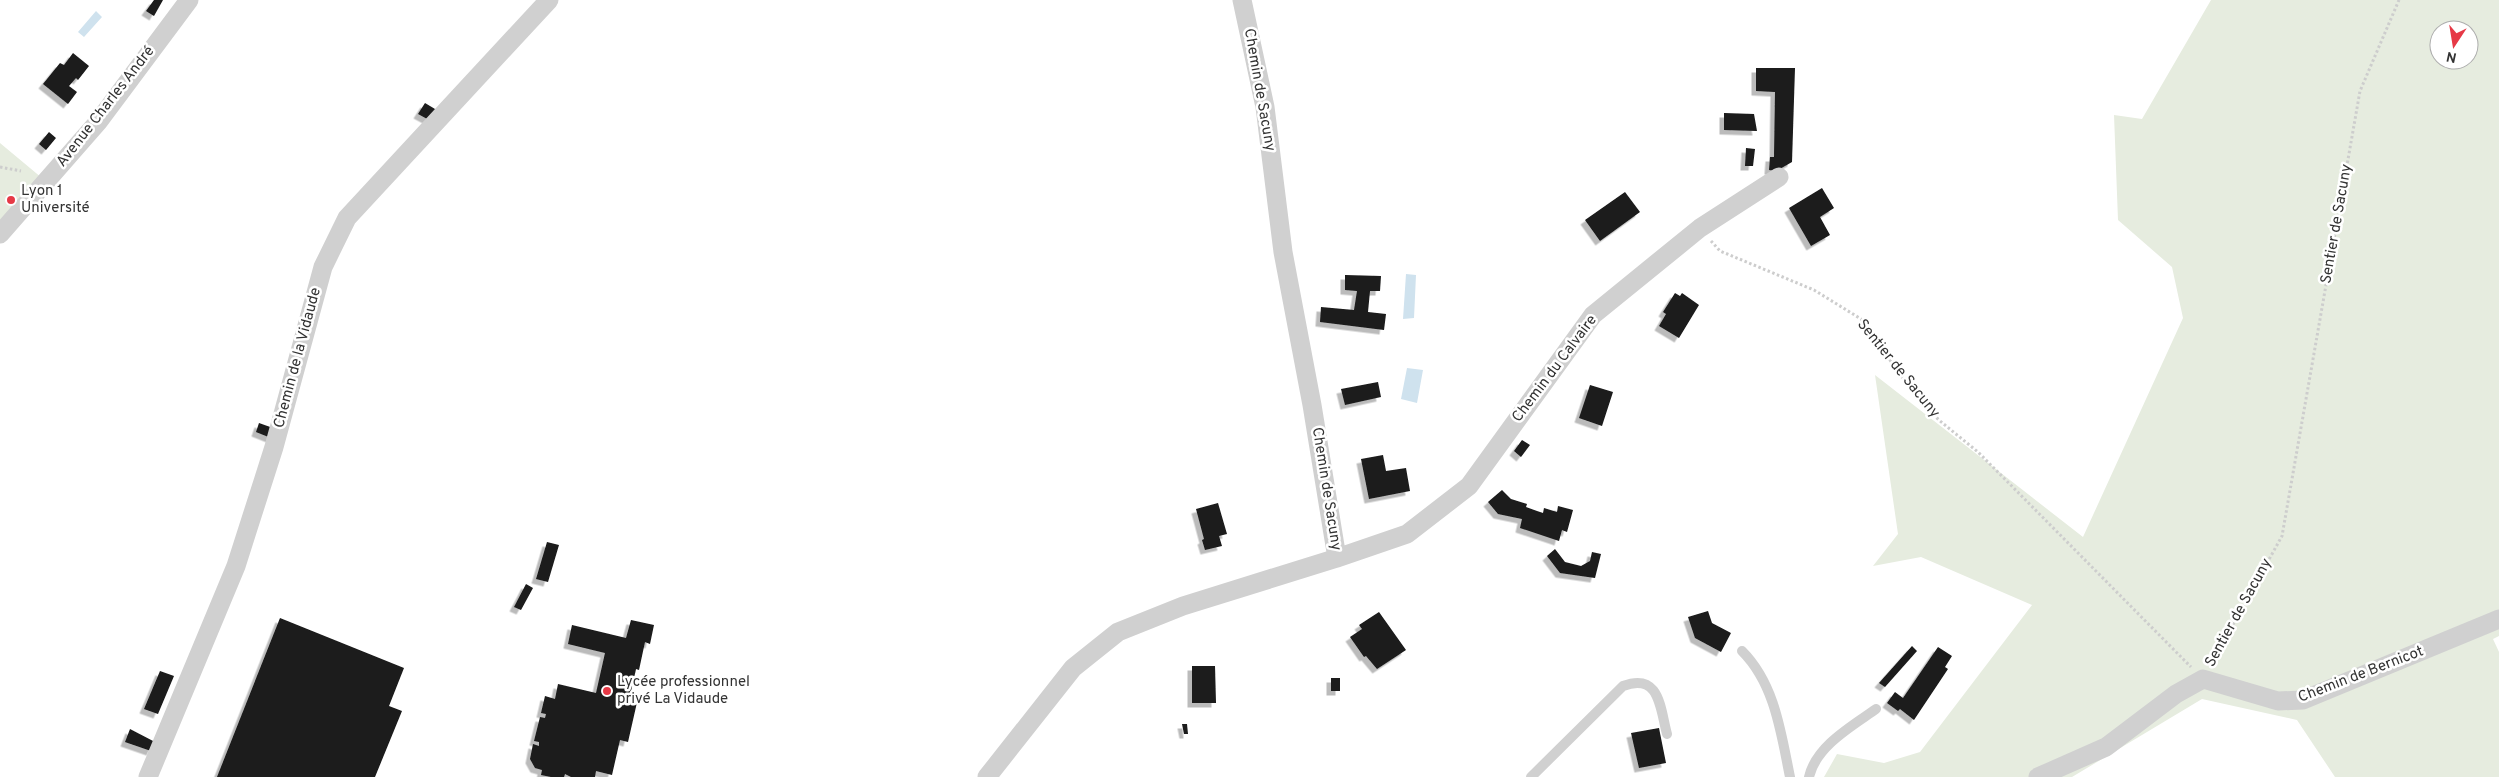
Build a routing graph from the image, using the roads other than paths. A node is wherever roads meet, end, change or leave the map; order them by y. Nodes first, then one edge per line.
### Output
1 (189, 0) edge
2 (549, 0) edge
3 (1242, 0) edge
4 (1778, 177) dead end
5 (0, 234) edge
6 (1337, 558) junction
7 (2499, 619) edge
8 (1742, 651) dead end
9 (1876, 709) dead end
10 (1667, 734) dead end
11 (148, 777) edge
12 (987, 777) edge
13 (1531, 777) edge
14 (1790, 777) edge
15 (1809, 777) edge
16 (2038, 777) edge

1 - 5 street, Avenue Charles André
2 - 11 street, Chemin de la Vidaude
3 - 6 street, Chemin de Sacuny
4 - 6 street, Chemin du Calvaire
6 - 12 street, Chemin de Sacuny
7 - 16 street, Chemin de Bernicot
8 - 14 lane
9 - 15 lane
10 - 13 lane

